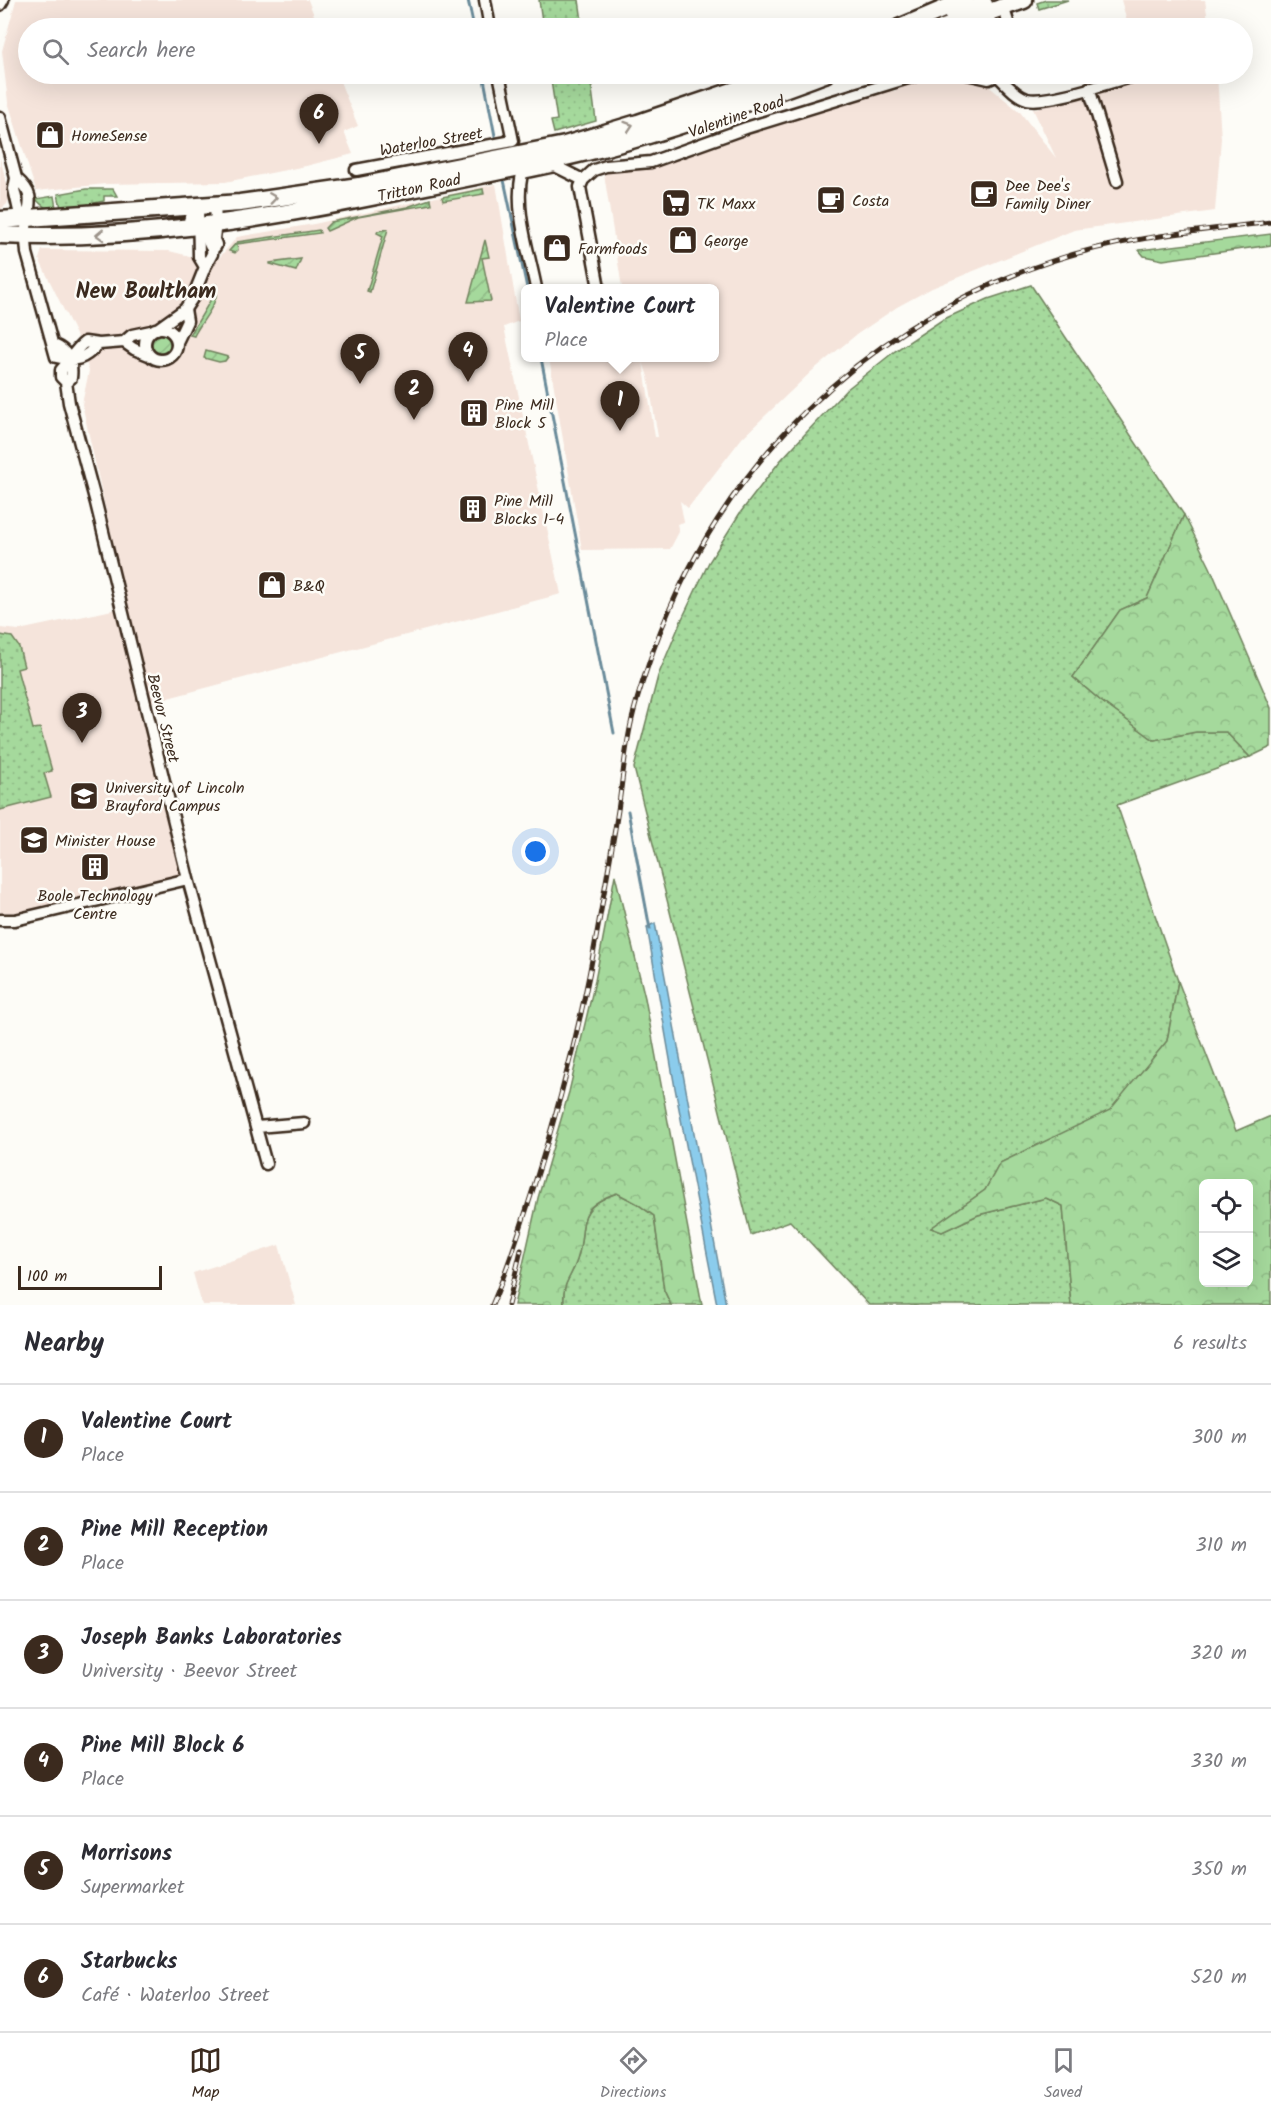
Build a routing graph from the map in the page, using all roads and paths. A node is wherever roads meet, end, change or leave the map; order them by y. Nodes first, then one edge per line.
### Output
1 (3, 0) edge
2 (484, 0) edge
3 (965, 0) edge
4 (1024, 0) edge
5 (1002, 3) edge
6 (0, 5) edge
7 (985, 5) edge
8 (488, 18) edge
9 (941, 18) edge
10 (948, 18) edge
11 (1007, 18) edge
12 (501, 84) edge
13 (754, 84) edge
14 (797, 84) edge
15 (888, 84) edge
16 (1007, 84) edge
17 (1104, 84) edge
18 (1089, 88) junction
19 (0, 117) edge
20 (576, 155) junction
21 (356, 170) dead end
22 (594, 170) junction
23 (584, 180) junction
24 (1117, 181) dead end
25 (207, 206) junction
26 (94, 214) junction
27 (0, 220) edge
28 (216, 223) junction
29 (199, 226) junction
30 (26, 228) junction
31 (0, 235) edge
32 (213, 245) junction
33 (205, 267) junction
34 (535, 284) edge
35 (598, 284) edge
36 (185, 309) junction
37 (154, 330) junction
38 (124, 342) junction
39 (177, 342) junction
40 (149, 355) junction
41 (70, 361) junction
42 (188, 879) junction
43 (0, 920) edge
44 (304, 1123) dead end
45 (257, 1127) junction
46 (266, 1164) dead end

1 - 6 street
2 - 8 street
3 - 9 main road
4 - 5 main road
5 - 7 main road
5 - 11 street
7 - 10 main road
12 - 21 street, Waterloo Street
25 -> 13 main road, Tritton Road
14 - 20 main road, Tritton Road
15 - 22 street, Valentine Road
16 - 18 street
17 - 18 street
18 - 24 street
19 - 30 street
20 - 22 street
20 - 28 main road, Tritton Road
22 - 23 street
23 - 34 street
23 - 35 street
25 - 26 main road, Tritton Road
25 - 28 street
25 - 29 street
26 - 29 main road
26 - 30 main road, Tritton Road
27 - 30 main road, Tritton Road
28 - 29 main road, Tritton Road
28 - 32 street
29 -> 30 main road, Tritton Road
29 - 32 main road
29 - 33 street
30 - 31 main road, Tritton Road
30 - 41 street
32 - 33 street
33 - 36 street
36 - 37 street
36 - 39 street
37 - 38 street
37 - 39 street
37 - 40 street
38 - 40 street
38 - 41 street
39 - 40 street
41 - 42 street, Beevor Street
42 - 43 street
42 - 45 street, Beevor Street
44 - 45 street
45 - 46 street, Beevor Street

